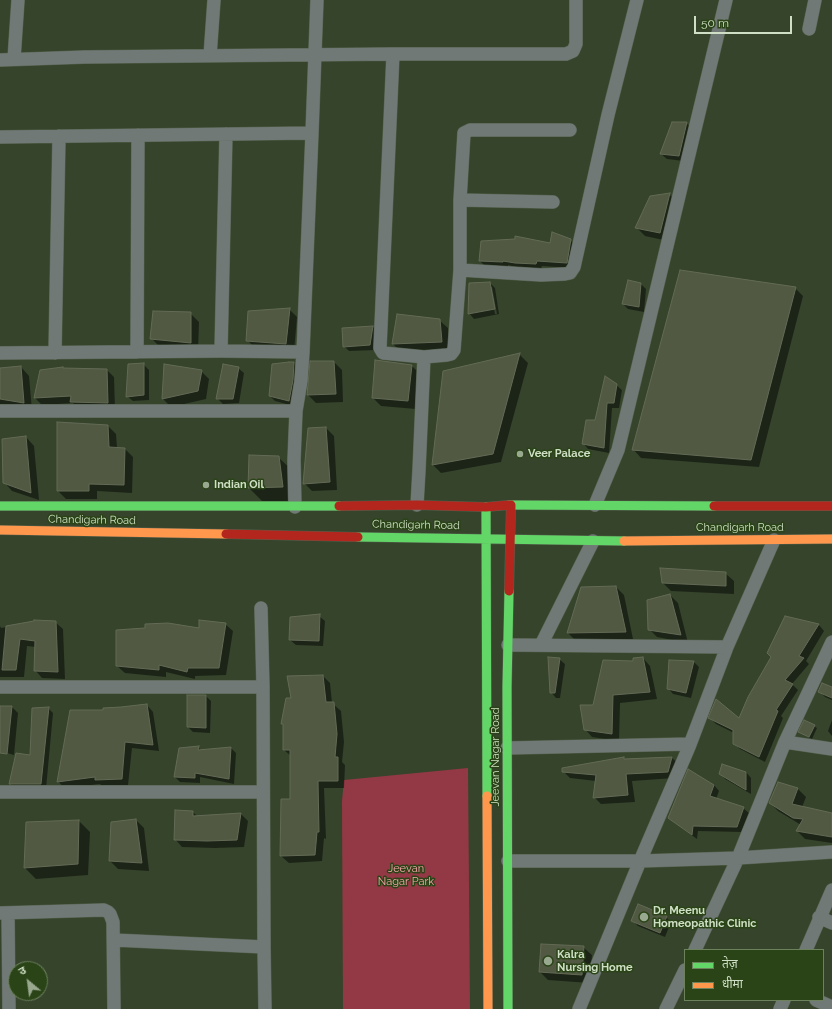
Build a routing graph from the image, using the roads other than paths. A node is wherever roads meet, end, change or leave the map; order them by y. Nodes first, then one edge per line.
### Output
1 (18, 0) edge
2 (214, 0) edge
3 (316, 0) edge
4 (576, 0) edge
5 (637, 0) edge
6 (726, 0) edge
7 (815, 0) edge
8 (809, 29) dead end
9 (393, 54) junction
10 (315, 55) junction
11 (210, 56) junction
12 (14, 59) junction
13 (0, 60) edge
14 (570, 130) dead end
15 (312, 133) junction
16 (226, 134) junction
17 (138, 135) junction
18 (58, 136) junction
19 (0, 137) edge
20 (460, 200) junction
21 (553, 202) dead end
22 (460, 270) junction
23 (221, 351) junction
24 (137, 352) junction
25 (303, 352) junction
26 (0, 353) edge
27 (55, 353) junction
28 (424, 357) junction
29 (0, 411) edge
30 (296, 411) junction
31 (416, 505) junction
32 (511, 505) junction
33 (595, 505) junction
34 (0, 506) edge
35 (832, 506) edge
36 (295, 507) junction
37 (486, 507) junction
38 (0, 530) edge
39 (486, 539) junction
40 (510, 539) junction
41 (832, 539) edge
42 (774, 540) junction
43 (593, 541) junction
44 (261, 608) dead end
45 (832, 642) edge
46 (508, 645) junction
47 (541, 645) junction
48 (727, 648) junction
49 (0, 687) edge
50 (263, 687) junction
51 (785, 742) junction
52 (690, 744) junction
53 (508, 748) junction
54 (832, 749) edge
55 (0, 792) edge
56 (262, 792) junction
57 (832, 852) edge
58 (738, 858) junction
59 (508, 861) junction
60 (640, 861) junction
61 (832, 890) edge
62 (4, 913) edge
63 (820, 917) junction
64 (832, 923) edge
65 (114, 940) junction
66 (264, 947) junction
67 (695, 949) edge
68 (806, 949) edge
69 (684, 972) edge
70 (818, 1001) edge
71 (832, 1007) edge
72 (9, 1009) edge
73 (114, 1009) edge
74 (265, 1009) edge
75 (488, 1009) edge
76 (508, 1009) edge
77 (579, 1009) edge
78 (666, 1009) edge

1 - 12 street
2 - 11 street
3 - 10 street
4 - 9 street
5 - 22 street
6 - 33 street
7 - 8 street
9 - 10 street
9 - 28 street
10 - 11 street
10 - 15 street
11 - 12 street
12 - 13 street
14 - 20 street
15 - 16 street
15 - 25 street
16 - 17 street
16 - 23 street
17 - 18 street
17 - 24 street
18 - 19 street
18 - 27 street
20 - 21 street
20 - 22 street
22 - 28 street
23 - 24 street
23 - 25 street
24 - 27 street
25 - 30 street
26 - 27 street
28 - 31 street
29 - 30 street
30 - 36 street
31 - 36 main road, Chandigarh Road
31 - 37 main road, Chandigarh Road
32 - 33 main road, Chandigarh Road
32 - 37 main road, Chandigarh Road
32 - 40 main road, Jeevan Nagar Road
33 - 35 main road, Chandigarh Road
34 - 36 main road, Chandigarh Road
37 - 39 main road, Jeevan Nagar Road
38 - 39 main road, Chandigarh Road
39 - 40 main road, Chandigarh Road
39 - 75 main road, Jeevan Nagar Road
40 - 43 main road, Chandigarh Road
40 - 46 main road, Jeevan Nagar Road
41 - 42 main road, Chandigarh Road
42 - 43 main road, Chandigarh Road
42 - 48 street
43 - 47 street
44 - 50 street
45 - 51 street
46 - 47 street
46 - 53 main road, Jeevan Nagar Road
47 - 48 street
48 - 52 street
49 - 50 street
50 - 56 street
51 - 54 street
51 - 58 street
52 - 53 street
52 - 60 street
53 - 59 main road, Jeevan Nagar Road
55 - 56 street
56 - 66 street
57 - 58 street
58 - 60 street
58 - 67 street
59 - 60 street
59 - 76 main road, Jeevan Nagar Road
60 - 77 street
61 - 63 street
62 - 65 street
62 - 72 street
63 - 64 street
63 - 68 street
65 - 66 street
65 - 73 street
66 - 74 street
69 - 78 street
70 - 71 street

